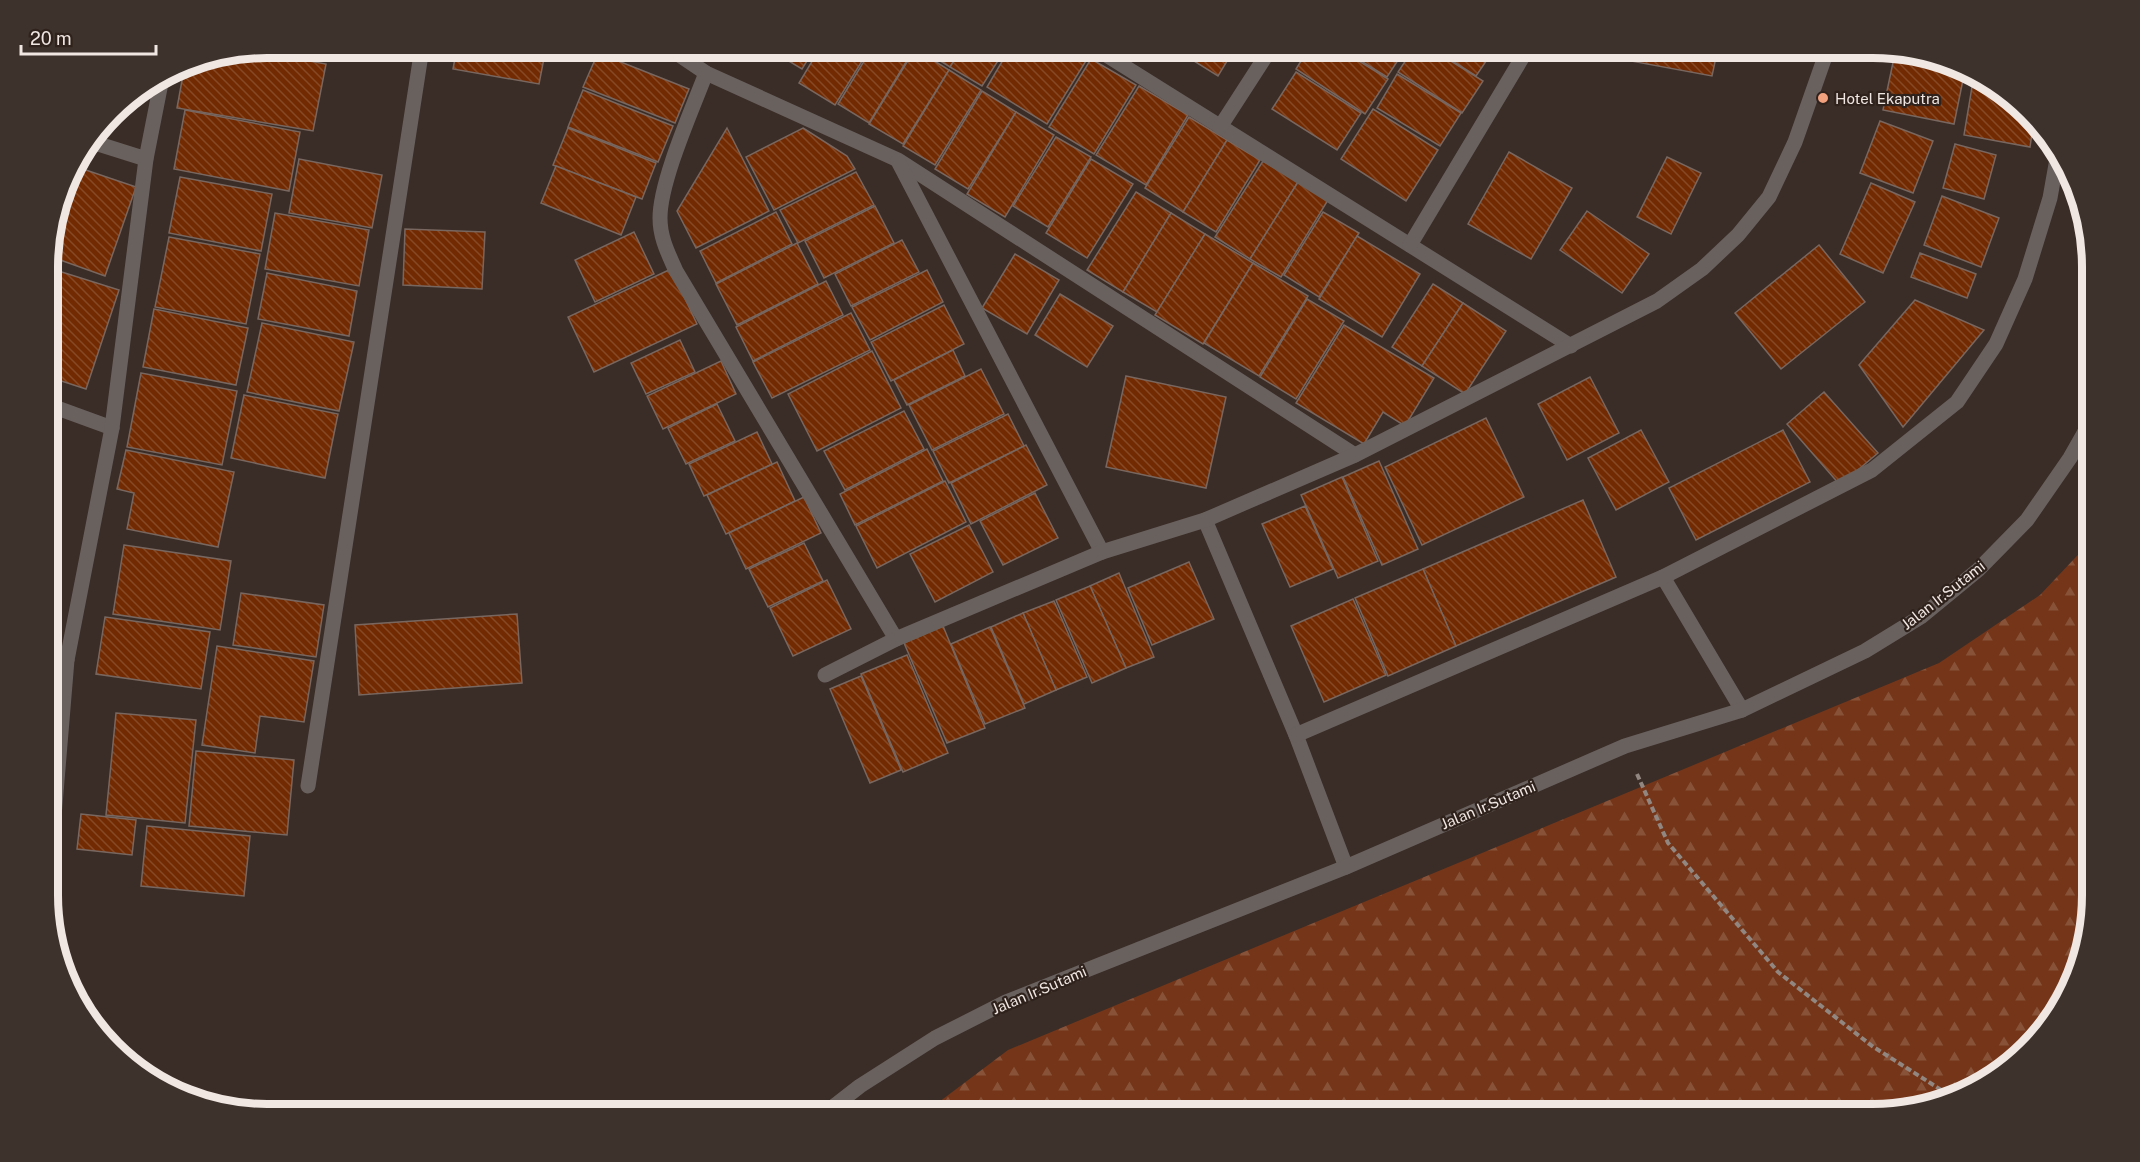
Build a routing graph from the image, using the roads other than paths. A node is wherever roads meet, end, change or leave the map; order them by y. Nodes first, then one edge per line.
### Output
1 (420, 58) edge
2 (684, 58) edge
3 (1111, 58) edge
4 (1265, 58) edge
5 (1522, 58) edge
6 (1824, 58) edge
7 (706, 73) junction
8 (160, 89) edge
9 (1220, 127) junction
10 (99, 144) edge
11 (146, 159) junction
12 (898, 160) junction
13 (2055, 167) edge
14 (1410, 245) junction
15 (1571, 346) junction
16 (59, 409) edge
17 (112, 428) junction
18 (2082, 437) edge
19 (1355, 455) junction
20 (1205, 520) junction
21 (1102, 552) junction
22 (1663, 577) junction
23 (896, 639) junction
24 (58, 657) edge
25 (67, 660) junction
26 (825, 675) dead end
27 (1742, 710) junction
28 (1296, 735) junction
29 (58, 766) edge
30 (308, 786) dead end
31 (1346, 867) junction
32 (837, 1104) edge

1 - 30 street
2 - 7 street
3 - 9 street
4 - 9 street
5 - 14 street
6 - 15 street
7 - 12 street
7 - 23 street
8 - 11 street
9 - 14 street
10 - 11 street
11 - 17 street
12 - 19 street
12 - 21 street
13 - 22 street
14 - 15 street
15 - 19 street
16 - 17 street
17 - 25 street
18 - 27 street, Jalan Ir.Sutami
19 - 20 street
20 - 21 street
20 - 28 street
21 - 23 street
22 - 27 street
22 - 28 street
23 - 26 street
24 - 25 street
25 - 29 street
27 - 31 street, Jalan Ir.Sutami
28 - 31 street
31 - 32 street, Jalan Ir.Sutami

